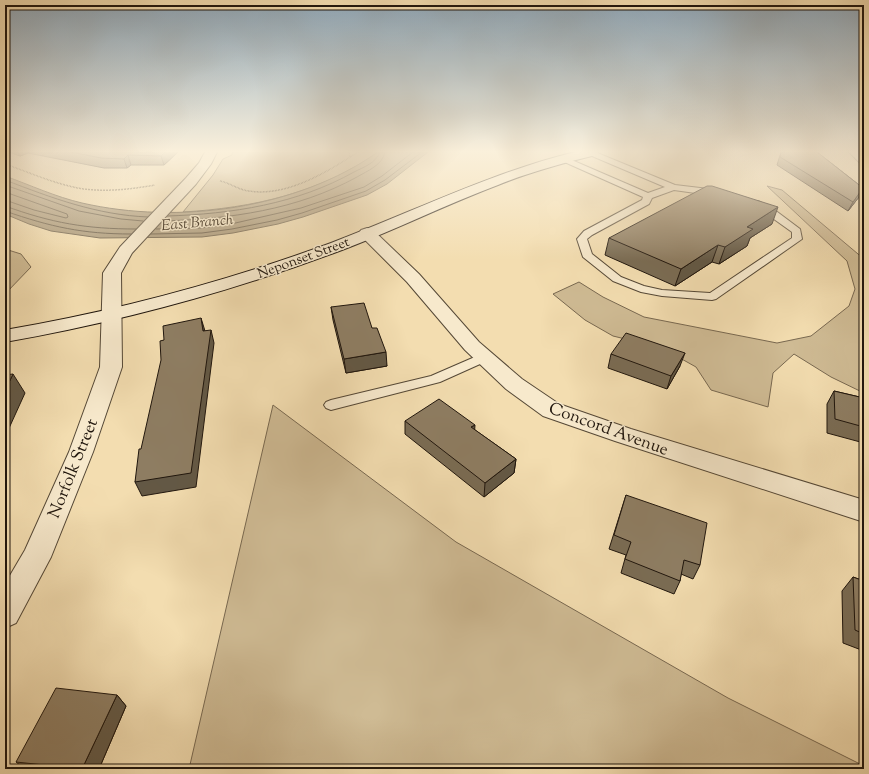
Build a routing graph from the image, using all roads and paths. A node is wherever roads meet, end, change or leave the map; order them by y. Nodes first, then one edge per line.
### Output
1 (82, 188) edge
2 (127, 188) edge
3 (184, 188) edge
4 (242, 188) edge
5 (279, 188) edge
6 (475, 188) edge
7 (630, 188) edge
8 (670, 188) edge
9 (681, 188) edge
10 (727, 195) edge
11 (648, 196) junction
12 (749, 201) edge
13 (367, 233) junction
14 (112, 316) junction
15 (5, 336) edge
16 (484, 357) junction
17 (330, 405) dead end
18 (864, 511) edge
19 (5, 612) edge

1 - 2 path
3 - 14 street, Norfolk Street
4 - 5 path
6 - 13 street, Neponset Street
7 - 11 lane
8 - 11 lane
9 - 10 lane
11 - 12 lane
13 - 14 street, Neponset Street
13 - 16 street, Concord Avenue
14 - 15 street, Neponset Street
14 - 19 street, Norfolk Street
16 - 17 lane
16 - 18 street, Concord Avenue

